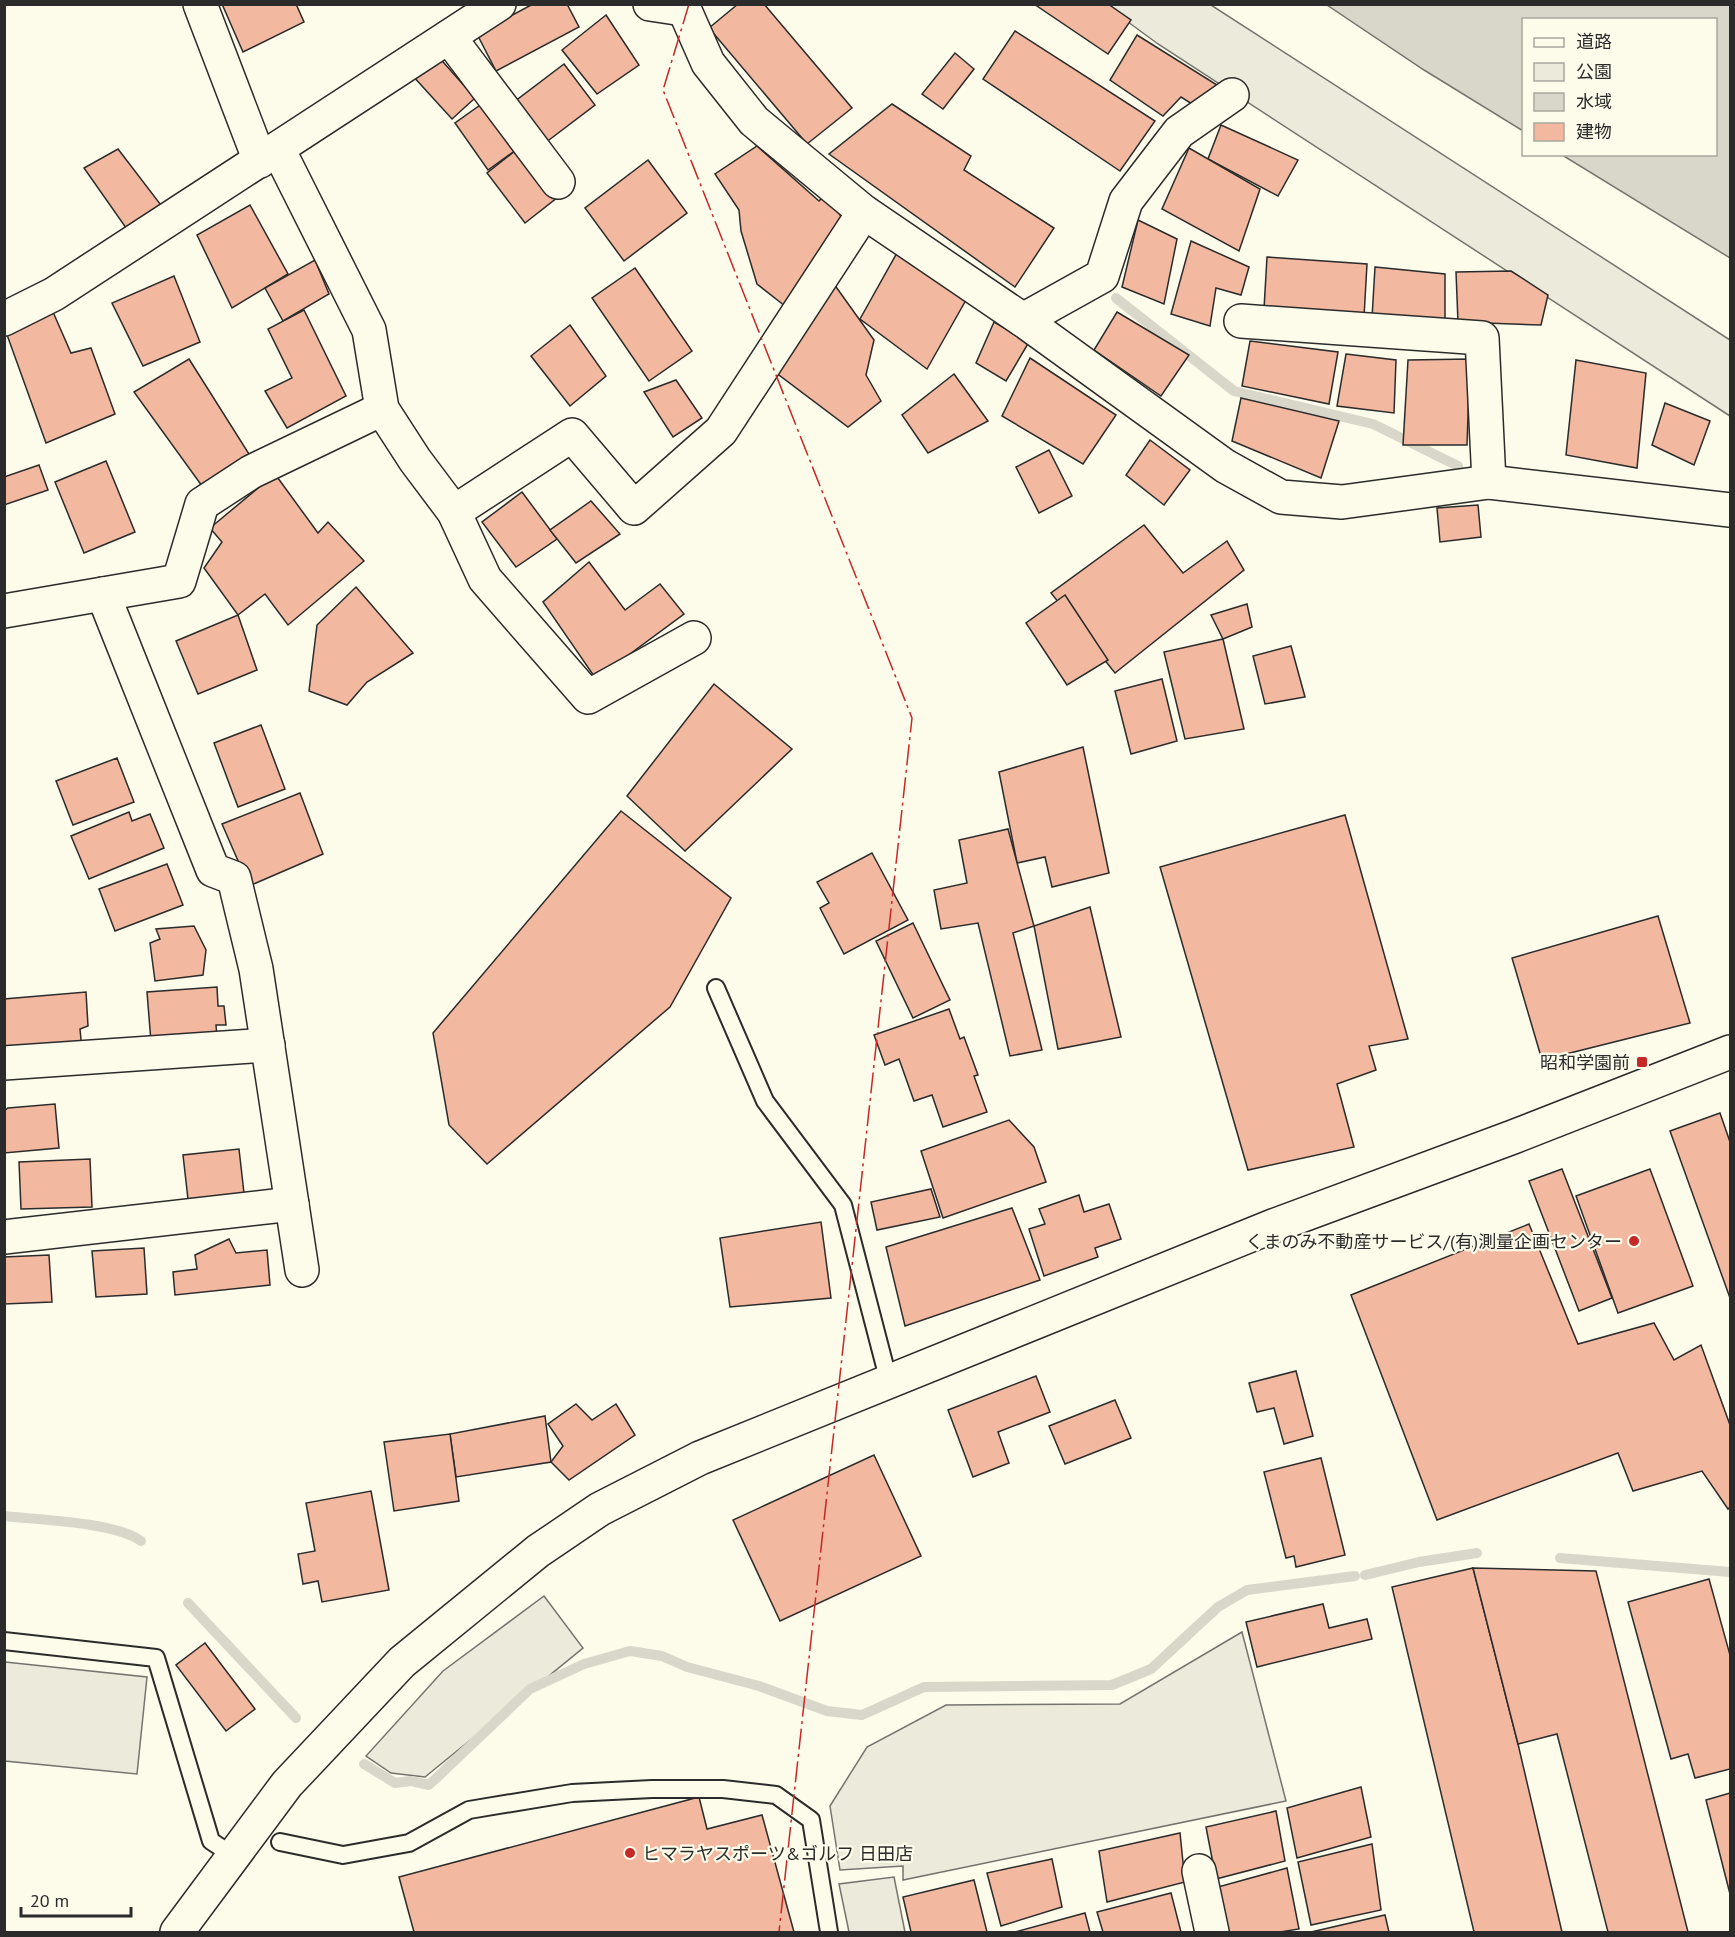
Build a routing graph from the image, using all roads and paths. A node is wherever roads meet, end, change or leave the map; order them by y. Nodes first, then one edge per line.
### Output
1 (200, 4) edge
2 (499, 4) edge
3 (650, 4) edge
4 (683, 7) edge
5 (449, 37) junction
6 (1233, 95) dead end
7 (269, 155) junction
8 (558, 182) dead end
9 (864, 212) junction
10 (4, 319) edge
11 (1023, 320) junction
12 (1241, 321) dead end
13 (382, 409) junction
14 (1489, 482) junction
15 (1731, 510) edge
16 (454, 512) junction
17 (103, 594) junction
18 (4, 611) edge
19 (694, 638) dead end
20 (716, 988) dead end
21 (268, 1045) junction
22 (1731, 1052) edge
23 (4, 1063) edge
24 (292, 1203) junction
25 (4, 1237) edge
26 (302, 1270) dead end
27 (889, 1382) junction
28 (4, 1641) edge
29 (280, 1842) dead end
30 (232, 1855) junction
31 (1199, 1871) dead end
32 (177, 1932) edge
33 (829, 1932) edge
34 (1212, 1932) edge

1 - 7 street
2 - 5 street
3 - 4 street
4 - 9 street
5 - 7 street
5 - 8 street
6 - 11 street
7 - 10 street
7 - 13 street
9 - 11 street
9 - 16 street
11 - 14 street
12 - 14 street
13 - 16 street
13 - 17 street
14 - 15 street
16 - 19 street
17 - 18 street
17 - 21 street
20 - 27 lane
21 - 23 street
21 - 24 street
22 - 27 street
24 - 25 street
24 - 26 street
27 - 30 street
28 - 30 lane
29 - 33 lane
30 - 32 street
31 - 34 street

